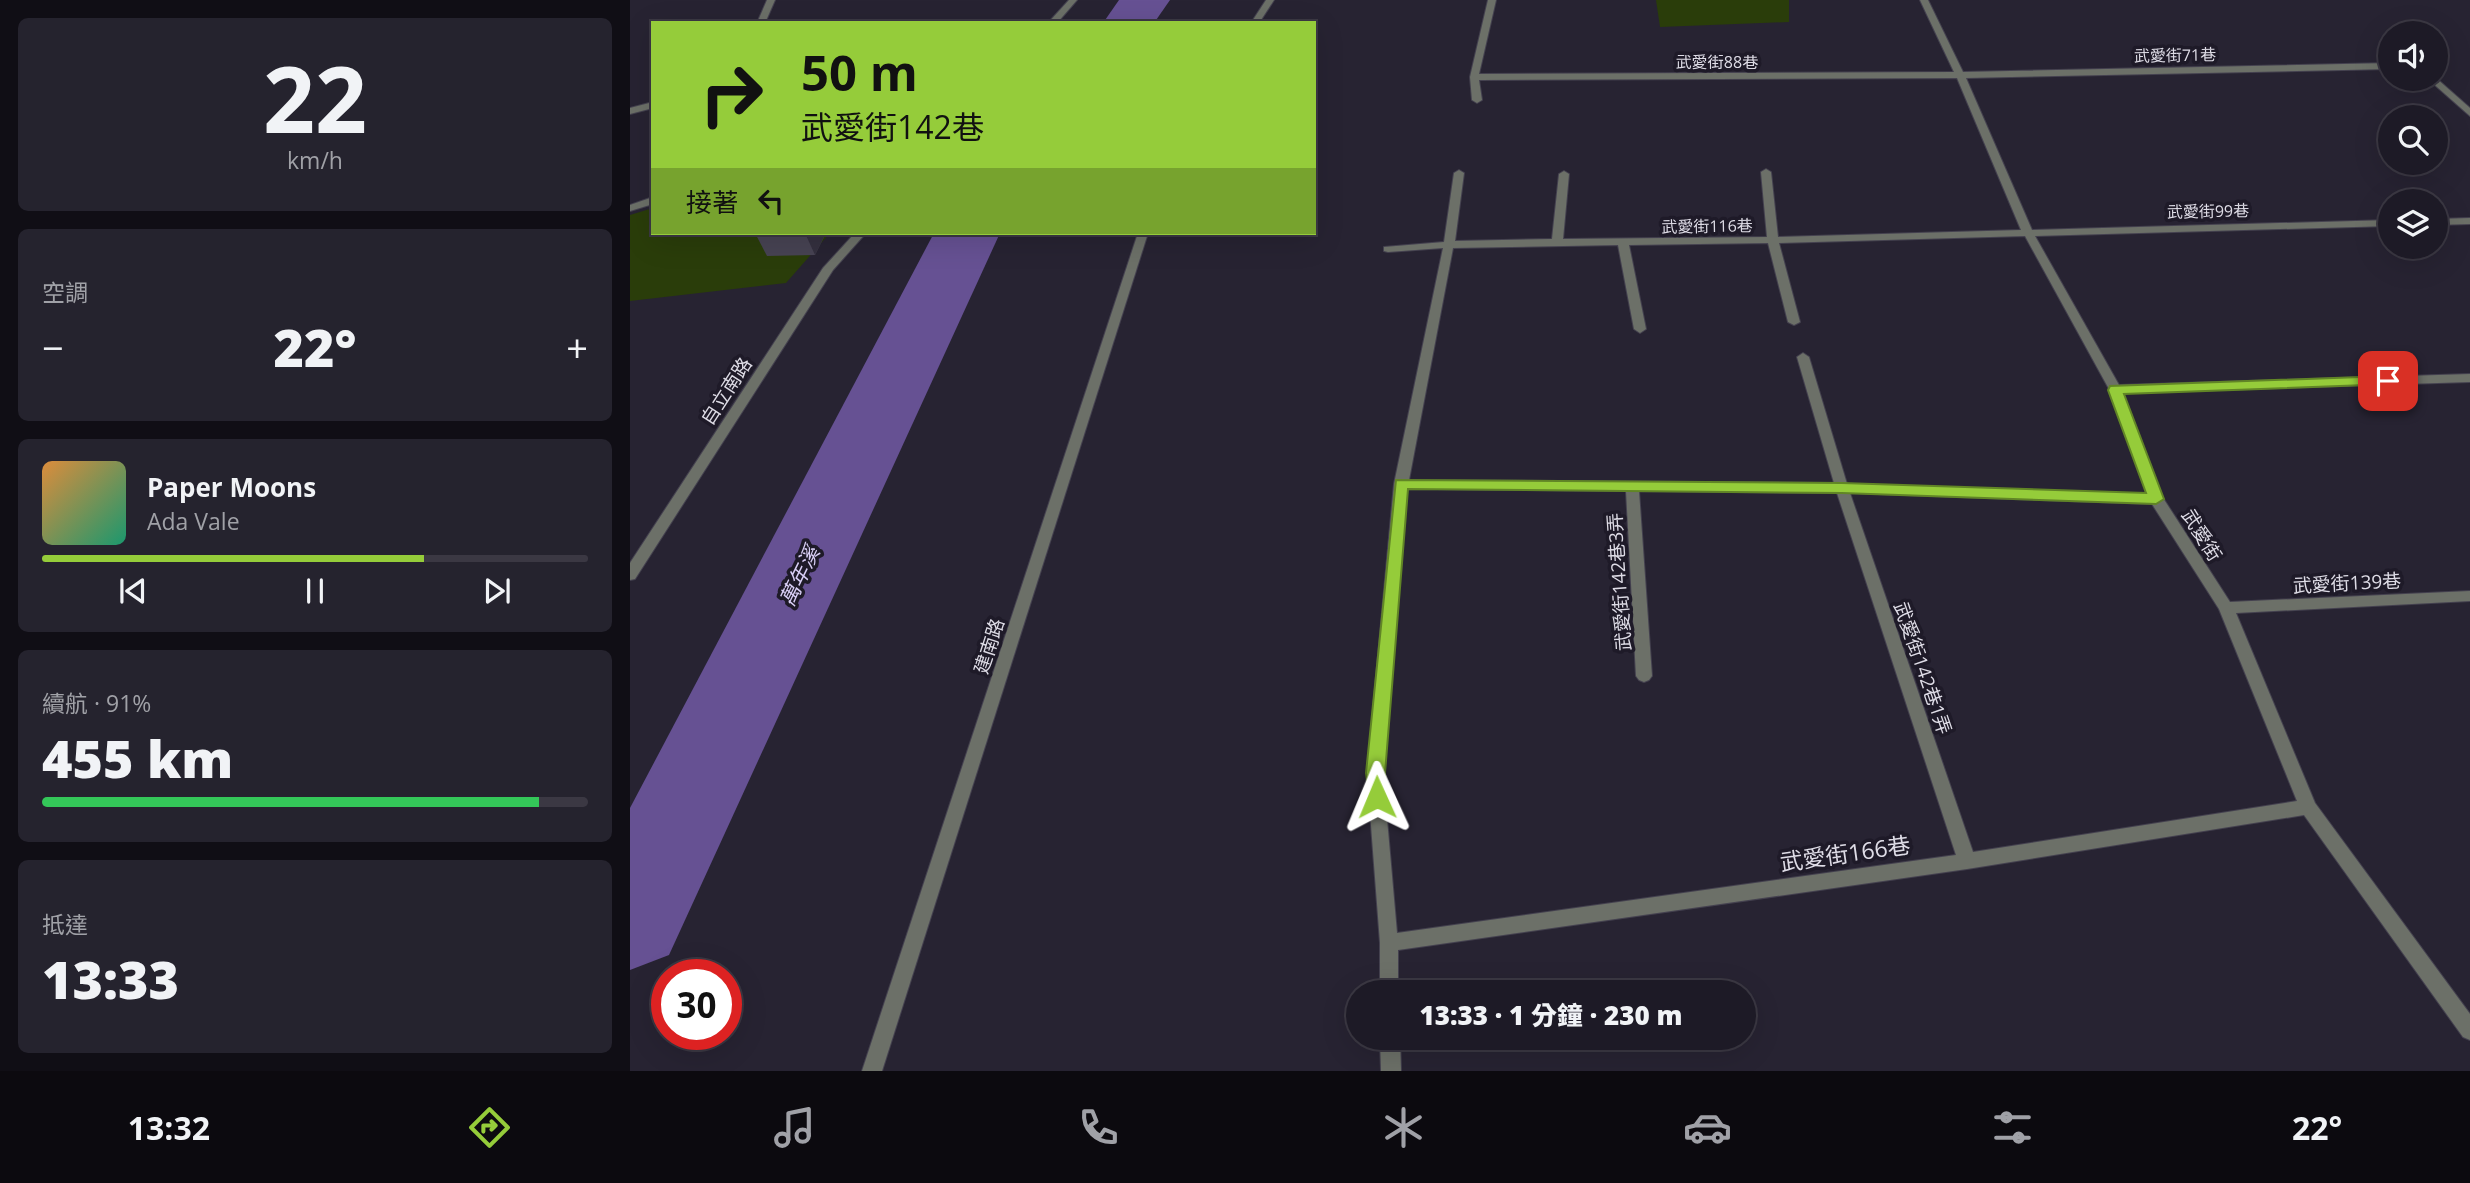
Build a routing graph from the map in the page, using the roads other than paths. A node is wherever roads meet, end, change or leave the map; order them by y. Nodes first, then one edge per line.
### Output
1 (771, 0) edge
2 (1073, 0) edge
3 (1270, 0) edge
4 (1492, 0) edge
5 (1924, 0) edge
6 (762, 21) edge
7 (1054, 21) edge
8 (1256, 21) edge
9 (2378, 66) edge
10 (1960, 75) junction
11 (1474, 77) junction
12 (2445, 91) edge
13 (1477, 100) dead end
14 (651, 106) edge
15 (630, 111) edge
16 (2470, 113) edge
17 (1766, 172) dead end
18 (1459, 173) dead end
19 (1564, 174) dead end
20 (651, 202) edge
21 (630, 208) edge
22 (2470, 221) edge
23 (2448, 222) edge
24 (2378, 223) edge
25 (2027, 231) junction
26 (859, 235) edge
27 (1142, 235) edge
28 (1773, 240) junction
29 (1449, 243) junction
30 (1558, 243) junction
31 (1623, 244) junction
32 (1388, 249) dead end
33 (1794, 322) dead end
34 (1640, 329) dead end
35 (1804, 357) dead end
36 (2470, 378) edge
37 (2115, 390) junction
38 (1401, 484) junction
39 (1632, 486) junction
40 (1842, 488) junction
41 (2156, 499) junction
42 (630, 575) edge
43 (2470, 596) edge
44 (2225, 608) junction
45 (1644, 676) dead end
46 (2308, 807) junction
47 (1967, 861) junction
48 (1389, 943) junction
49 (1390, 980) edge
50 (2469, 1028) edge
51 (1390, 1050) edge
52 (872, 1071) edge
53 (1391, 1071) edge

1 - 6 street
2 - 7 street
3 - 8 street
4 - 11 street
5 - 10 street, 武愛街
9 - 10 street, 武愛街71巷
10 - 11 street, 武愛街88巷
10 - 25 street, 武愛街
11 - 13 street
12 - 16 street
14 - 15 street
17 - 28 street
18 - 29 street
19 - 30 street
20 - 21 street
22 - 23 street
24 - 25 street, 武愛街99巷
25 - 28 street, 武愛街116巷
25 - 37 street, 武愛街
26 - 42 street, 自立南路
27 - 52 street, 建南路
28 - 31 street, 武愛街116巷
28 - 33 street
29 - 30 street, 武愛街116巷
29 - 32 street, 武愛街116巷
29 - 38 street
30 - 31 street, 武愛街116巷
31 - 34 street
35 - 40 street, 武愛街142巷1弄
36 - 37 street
37 - 41 street, 武愛街
38 - 39 street
38 - 48 street
39 - 40 street
39 - 45 street, 武愛街142巷3弄
40 - 41 street
40 - 47 street, 武愛街142巷1弄
41 - 44 street, 武愛街
43 - 44 street, 武愛街139巷
44 - 46 street, 武愛街
46 - 47 street, 武愛街166巷
46 - 50 street, 武愛街
47 - 48 street, 武愛街166巷
48 - 49 street
51 - 53 street

